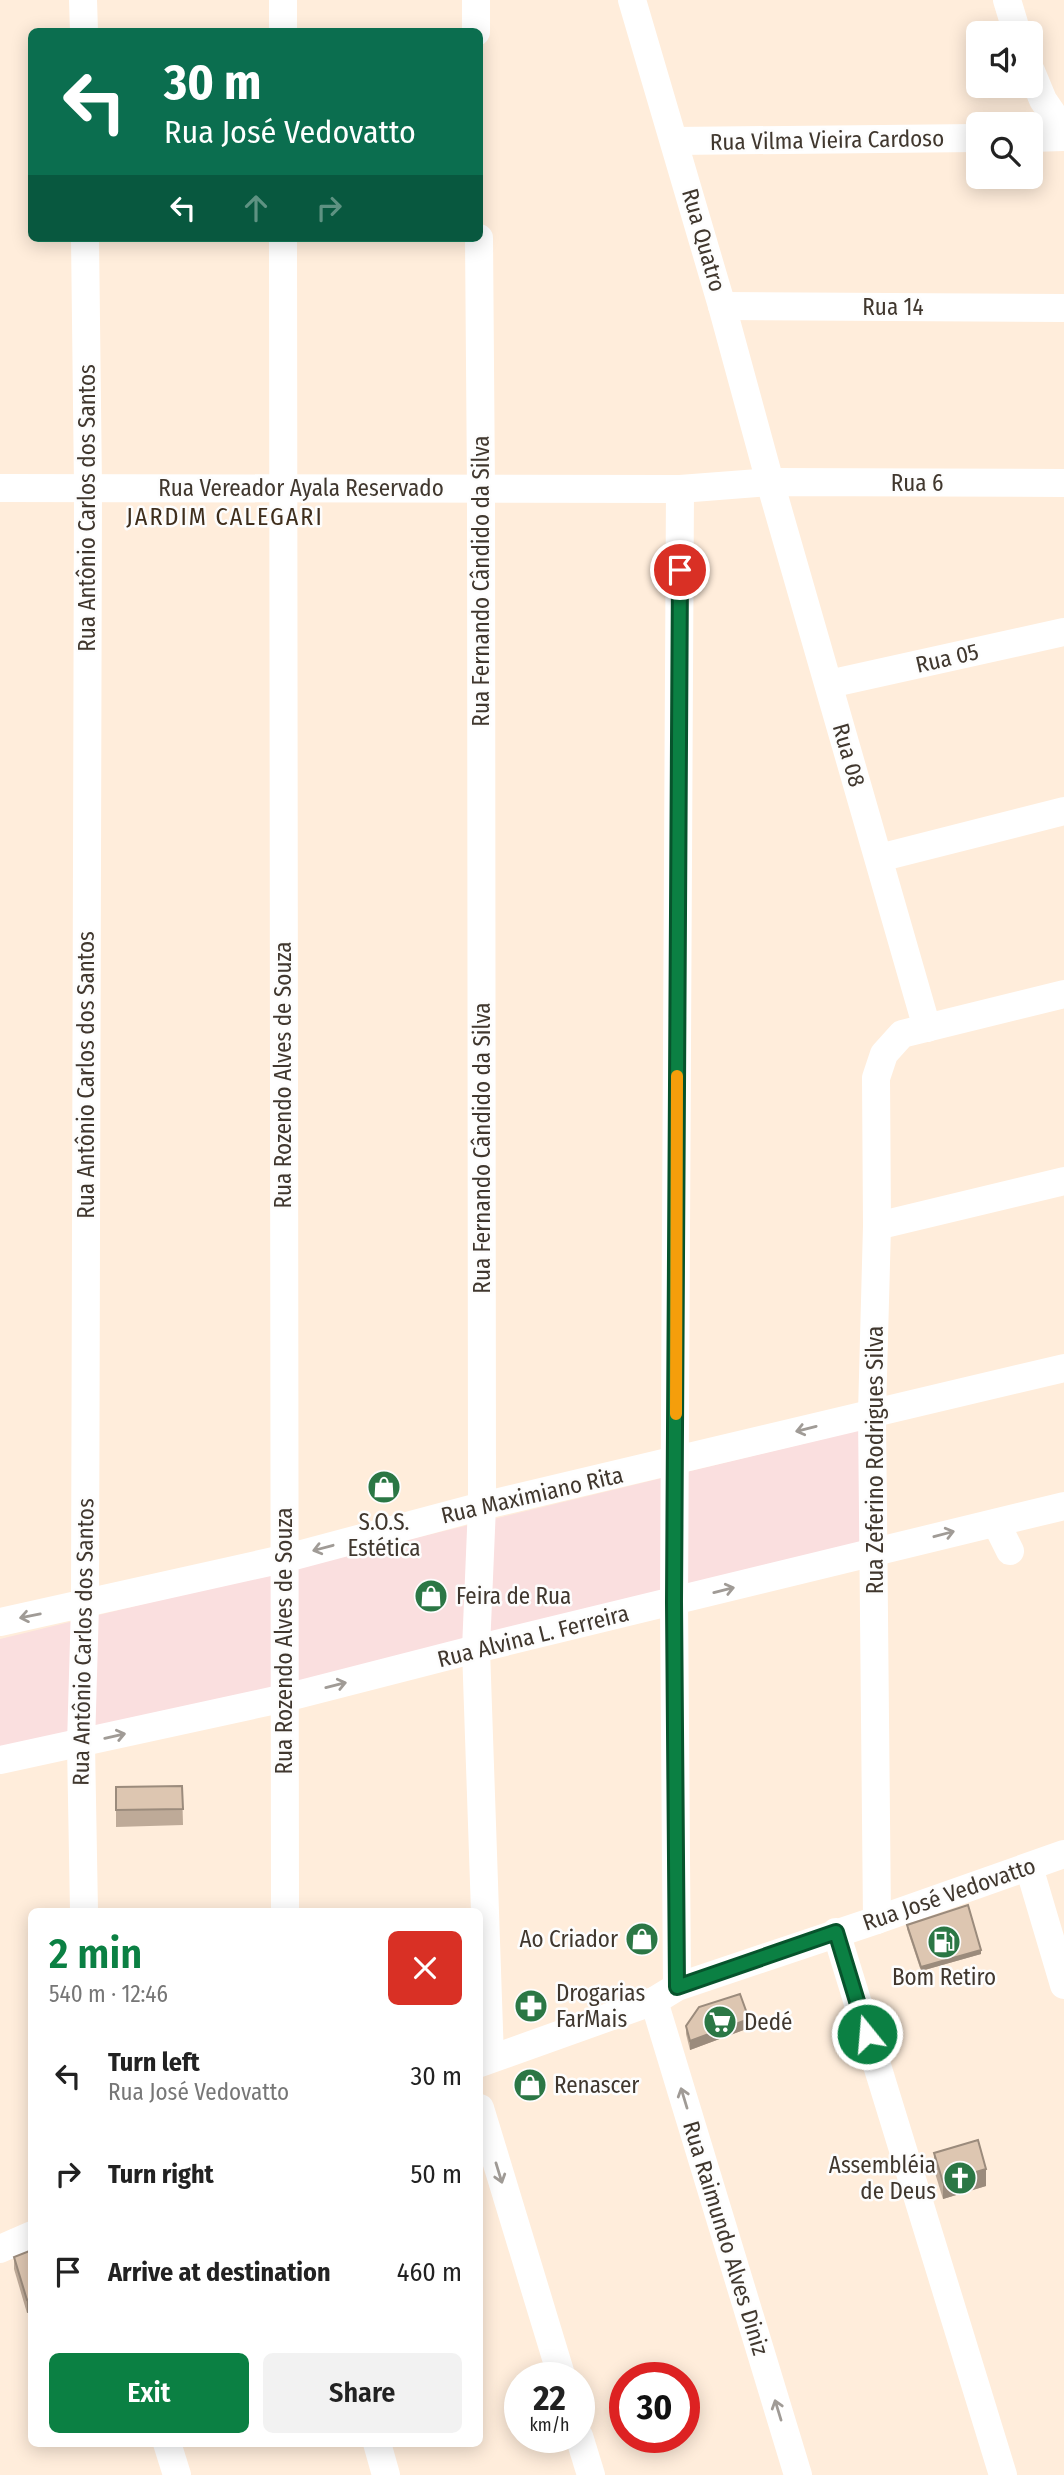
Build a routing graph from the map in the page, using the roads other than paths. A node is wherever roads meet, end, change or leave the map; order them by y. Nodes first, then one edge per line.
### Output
1 (83, 0) edge
2 (283, 0) edge
3 (476, 0) edge
4 (632, 0) edge
5 (1007, 0) edge
6 (1013, 21) edge
7 (83, 28) edge
8 (283, 28) edge
9 (476, 28) edge
10 (1042, 98) edge
11 (1064, 131) edge
12 (1064, 137) edge
13 (966, 138) edge
14 (1043, 138) edge
15 (675, 141) junction
16 (85, 242) edge
17 (283, 242) edge
18 (479, 242) edge
19 (722, 306) junction
20 (1064, 308) edge
21 (770, 482) junction
22 (1064, 483) edge
23 (88, 486) junction
24 (283, 487) junction
25 (0, 488) edge
26 (481, 489) junction
27 (680, 489) junction
28 (1064, 632) edge
29 (829, 684) junction
30 (1064, 811) edge
31 (879, 858) junction
32 (1064, 994) edge
33 (927, 1028) junction
34 (1064, 1181) edge
35 (877, 1226) junction
36 (1064, 1368) edge
37 (872, 1413) junction
38 (675, 1461) junction
39 (482, 1506) junction
40 (1064, 1506) edge
41 (996, 1522) junction
42 (1010, 1551) dead end
43 (874, 1553) junction
44 (283, 1559) junction
45 (674, 1602) junction
46 (85, 1605) junction
47 (0, 1622) edge
48 (476, 1649) junction
49 (285, 1698) junction
50 (81, 1744) junction
51 (0, 1760) edge
52 (1064, 1854) edge
53 (1028, 1867) junction
54 (83, 1908) edge
55 (285, 1908) edge
56 (482, 1908) edge
57 (877, 1920) junction
58 (836, 1932) junction
59 (483, 1969) edge
60 (1064, 1985) edge
61 (665, 1994) junction
62 (485, 2061) edge
63 (483, 2118) edge
64 (28, 2237) edge
65 (0, 2249) edge
66 (557, 2362) edge
67 (168, 2447) edge
68 (378, 2447) edge
69 (584, 2453) edge
70 (177, 2475) edge
71 (386, 2475) edge
72 (591, 2475) edge
73 (798, 2475) edge
74 (1003, 2475) edge

1 - 7 street
2 - 8 street
3 - 9 street
4 - 15 street, Rua Quatro
5 - 6 street
10 - 11 street
12 - 14 street
13 - 15 street, Rua Vilma Vieira Cardoso
15 - 19 street, Rua Quatro
16 - 23 street, Rua Antônio Carlos dos Santos
17 - 24 street, Rua Rozendo Alves de Souza
18 - 26 street, Rua Fernando Cândido da Silva
19 - 20 street, Rua 14
19 - 21 street, Rua Quatro
21 - 22 street, Rua 6
21 - 27 street, Rua Vereador Ayala Reservado
21 - 29 street, Rua 08
23 - 24 street, Rua Vereador Ayala Reservado
23 - 25 street, Rua Vereador Ayala Reservado
23 - 46 street, Rua Antônio Carlos dos Santos
24 - 26 street, Rua Vereador Ayala Reservado
24 - 44 street, Rua Rozendo Alves de Souza
26 - 27 street, Rua Vereador Ayala Reservado
26 - 39 street, Rua Fernando Cândido da Silva
27 - 38 street, Rua Raimundo Alves Diniz
28 - 29 street, Rua 05
29 - 31 street, Rua 08
30 - 31 street
31 - 33 street, Rua 08
32 - 33 street, Rua Zeferino Rodrigues Silva
33 - 35 street, Rua Zeferino Rodrigues Silva
34 - 35 street
35 - 37 street, Rua Zeferino Rodrigues Silva
36 - 37 street, Rua Maximiano Rita
37 -> 38 street, Rua Maximiano Rita
37 - 43 street, Rua Zeferino Rodrigues Silva
38 - 39 street, Rua Maximiano Rita
38 - 45 street, Rua Raimundo Alves Diniz
39 -> 44 street, Rua Maximiano Rita
39 - 48 street, Rua Fernando Cândido da Silva
40 - 41 street, Rua Alvina L. Ferreira
41 - 42 street
43 -> 41 street, Rua Alvina L. Ferreira
45 -> 43 street, Rua Alvina L. Ferreira
43 - 57 street, Rua Zeferino Rodrigues Silva
44 - 46 street, Rua Maximiano Rita
44 - 49 street, Rua Rozendo Alves de Souza
45 - 48 street, Rua Alvina L. Ferreira
45 - 61 street, Rua Raimundo Alves Diniz
46 -> 47 street, Rua Maximiano Rita
46 - 50 street, Rua Antônio Carlos dos Santos
49 -> 48 street, Rua Alvina L. Ferreira
48 - 56 street, Rua Fernando Cândido da Silva
50 -> 49 street, Rua Alvina L. Ferreira
49 - 55 street, Rua Rozendo Alves de Souza
50 - 51 street, Rua Alvina L. Ferreira
50 - 54 street, Rua Antônio Carlos dos Santos
52 - 53 street, Rua José Vedovatto
53 - 57 street, Rua José Vedovatto
53 - 60 street
57 - 58 street, Rua José Vedovatto
58 - 61 street, Rua José Vedovatto
58 - 74 street
59 - 62 street, Rua Fernando Cândido da Silva
61 - 62 street, Rua José Vedovatto
73 -> 61 street, Rua Raimundo Alves Diniz
63 -> 66 street
64 - 65 street
67 - 70 street
68 - 71 street
69 - 72 street

